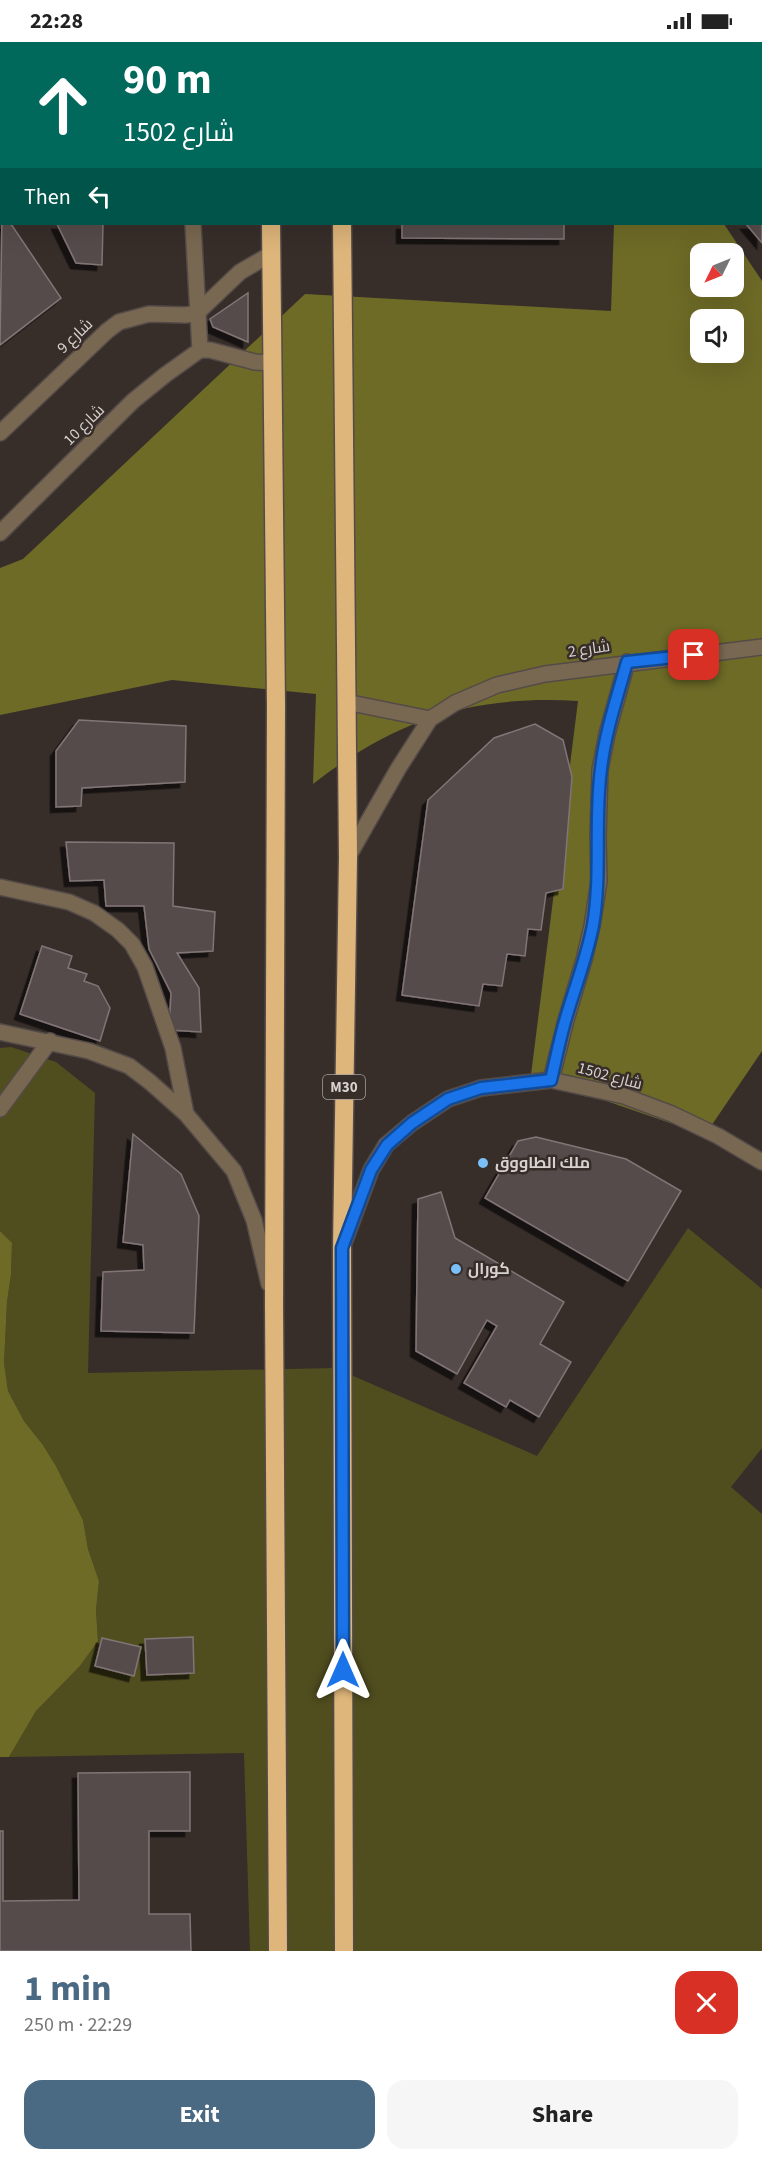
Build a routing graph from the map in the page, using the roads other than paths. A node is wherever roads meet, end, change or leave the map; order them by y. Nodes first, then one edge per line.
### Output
1 (193, 225) edge
2 (271, 225) edge
3 (342, 225) edge
4 (271, 254) junction
5 (197, 313) junction
6 (201, 350) junction
7 (271, 363) junction
8 (0, 433) edge
9 (0, 533) edge
10 (762, 647) edge
11 (627, 662) junction
12 (346, 702) junction
13 (430, 719) junction
14 (348, 856) junction
15 (0, 887) edge
16 (0, 1032) edge
17 (50, 1041) junction
18 (551, 1080) junction
19 (0, 1109) edge
20 (186, 1114) junction
21 (762, 1162) edge
22 (342, 1248) junction
23 (274, 1305) junction
24 (278, 1951) edge
25 (345, 1951) edge

1 - 5 street
2 - 4 highway
3 - 12 highway, M30
4 - 5 street
4 - 7 highway
5 - 6 street
5 - 8 street, شارع 9
6 - 7 street
6 - 9 street, شارع 10
7 - 23 highway
10 - 11 street, شارع 2
11 - 13 street, شارع 2
11 - 18 street
12 - 13 street
12 - 14 highway, M30
13 - 14 street, شارع 2
14 - 22 highway, M30
15 - 20 street
16 - 17 street
17 - 19 street
17 - 20 street
18 - 21 street, شارع 1502
18 - 22 street, شارع 1502
20 - 23 street
22 - 25 highway, M30
23 - 24 highway

